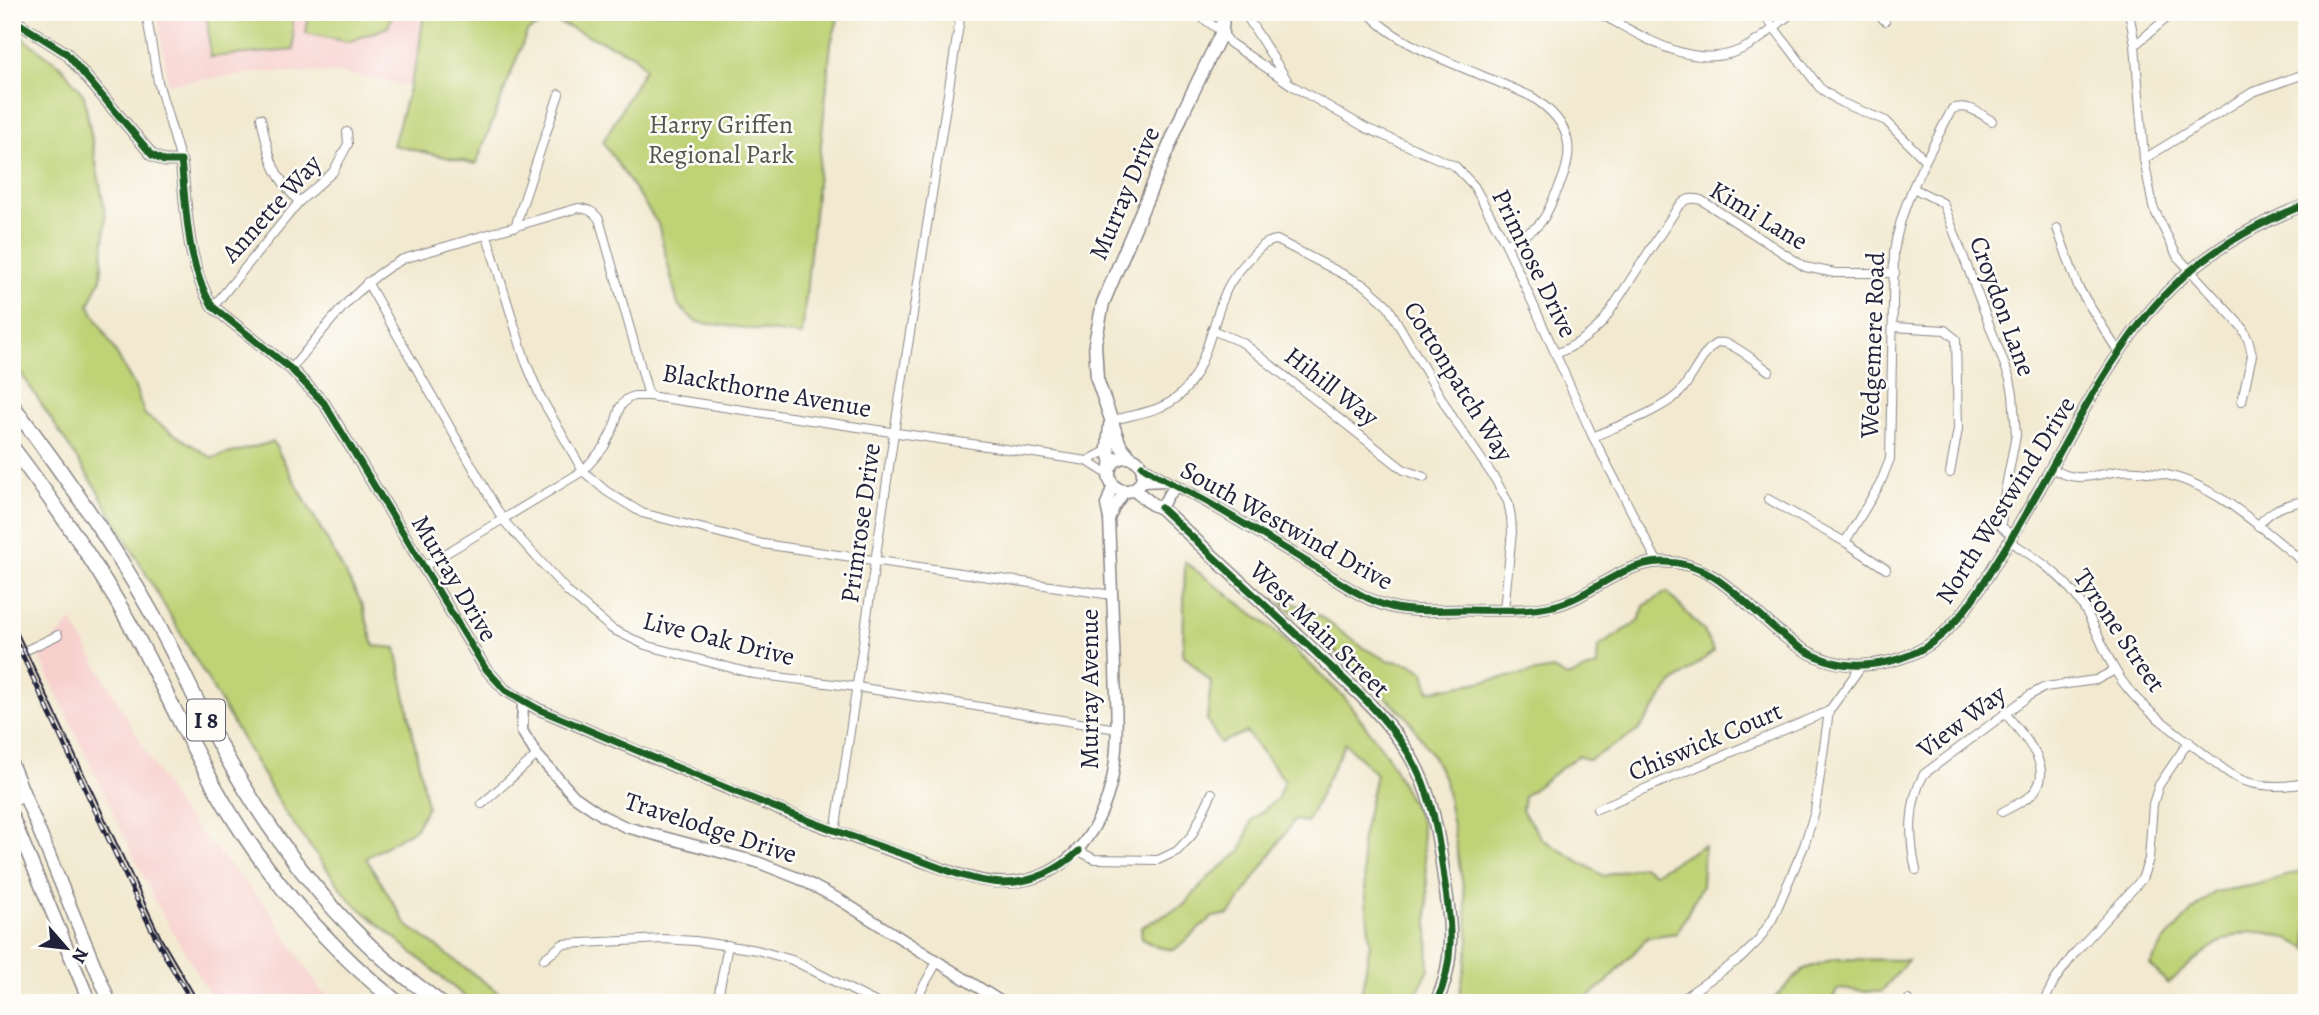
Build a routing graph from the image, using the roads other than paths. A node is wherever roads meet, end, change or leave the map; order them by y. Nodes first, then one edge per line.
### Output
1 (146, 12) edge
2 (961, 12) edge
3 (1194, 12) edge
4 (1223, 12) edge
5 (1244, 12) edge
6 (1368, 12) edge
7 (1596, 12) edge
8 (1762, 12) edge
9 (1793, 12) edge
10 (1876, 12) edge
11 (2129, 12) edge
12 (2174, 12) edge
13 (12, 19) edge
14 (1885, 21) dead end
15 (1773, 28) junction
16 (1222, 32) junction
17 (2135, 45) junction
18 (2307, 74) edge
19 (1289, 83) junction
20 (559, 94) dead end
21 (261, 118) dead end
22 (1992, 121) dead end
23 (347, 132) dead end
24 (2144, 159) junction
25 (1925, 160) junction
26 (181, 161) junction
27 (1913, 188) junction
28 (299, 202) junction
29 (2307, 204) edge
30 (515, 227) junction
31 (2057, 228) dead end
32 (487, 236) junction
33 (1506, 244) junction
34 (2189, 272) junction
35 (1895, 273) junction
36 (367, 282) junction
37 (214, 307) junction
38 (1893, 327) junction
39 (1212, 330) junction
40 (2119, 353) junction
41 (1556, 354) junction
42 (291, 369) junction
43 (1769, 371) dead end
44 (1097, 379) joint
45 (649, 396) junction
46 (2242, 401) dead end
47 (12, 405) edge
48 (1110, 421) junction
49 (894, 433) junction
50 (1593, 437) junction
51 (12, 447) edge
52 (1108, 450) junction
53 (1130, 457) junction
54 (1087, 461) junction
55 (1142, 466) junction
56 (2052, 468) junction
57 (583, 471) junction
58 (1950, 473) dead end
59 (1424, 477) dead end
60 (1125, 481) junction
61 (1171, 484) junction
62 (1768, 499) dead end
63 (2307, 500) edge
64 (1161, 508) junction
65 (503, 520) junction
66 (2258, 526) junction
67 (2011, 539) junction
68 (1845, 542) junction
69 (1657, 561) junction
70 (875, 562) junction
71 (2307, 565) edge
72 (423, 566) junction
73 (1886, 569) dead end
74 (1112, 595) junction
75 (1504, 610) junction
76 (58, 635) dead end
77 (12, 657) edge
78 (1861, 665) junction
79 (2115, 670) junction
80 (857, 687) junction
81 (523, 702) junction
82 (1829, 711) junction
83 (2006, 714) junction
84 (1117, 729) junction
85 (2189, 741) junction
86 (537, 755) junction
87 (12, 765) edge
88 (2307, 783) edge
89 (1212, 793) dead end
90 (25, 796) junction
91 (12, 803) edge
92 (482, 804) dead end
93 (1597, 809) dead end
94 (2003, 812) dead end
95 (12, 816) edge
96 (835, 833) junction
97 (1079, 851) junction
98 (1916, 870) dead end
99 (728, 945) junction
100 (544, 959) dead end
101 (937, 962) junction
102 (90, 1003) edge
103 (110, 1003) edge
104 (398, 1003) edge
105 (440, 1003) edge
106 (718, 1003) edge
107 (877, 1003) edge
108 (915, 1003) edge
109 (1003, 1003) edge
110 (1436, 1003) edge
111 (1676, 1003) edge
112 (2043, 1003) edge

1 - 26 street
2 - 49 street, Primrose Drive
3 - 16 street, Primrose Drive
4 - 16 main road
5 - 19 street, Primrose Drive
6 - 33 street
7 - 15 street
8 - 15 street
9 - 15 street
10 - 14 street
11 - 17 street
12 - 17 street
13 - 26 street
15 - 25 street
16 - 19 street, Primrose Drive
16 - 44 main road, Murray Drive
17 - 24 street
18 - 24 street
19 - 33 street, Primrose Drive
20 - 30 street
21 - 28 street
22 - 25 street, Wedgemere Road
23 - 28 street, Annette Way
24 - 34 street
25 - 27 street, Wedgemere Road
26 - 37 street, Murray Drive
27 - 35 street, Wedgemere Road
27 - 67 street, Croydon Lane
28 - 37 street, Annette Way
29 - 34 street, North Westwind Drive
30 - 32 street, Blackthorne Avenue
30 - 45 street, Blackthorne Avenue
31 - 40 street
32 - 36 street, Blackthorne Avenue
32 - 57 street
33 - 41 street, Primrose Drive
34 - 40 street, North Westwind Drive
34 - 46 street
35 - 38 street, Wedgemere Road
35 - 41 street, Kimi Lane
36 - 42 street, Blackthorne Avenue
36 - 65 street, Live Oak Drive
37 - 42 street, Murray Drive
38 - 58 street
38 - 68 street, Wedgemere Road
39 - 48 street
39 - 59 street, Hihill Way
39 - 75 street, Cottonpatch Way
40 - 56 street, North Westwind Drive
41 - 50 street, Primrose Drive
42 - 72 street, Murray Drive
43 - 50 street
44 - 48 main road, Murray Avenue
45 - 49 street, Blackthorne Avenue
45 - 57 street
47 - 105 highway, I 8
48 - 52 main road, Murray Avenue
48 - 53 main road, Murray Avenue
49 - 54 street, Blackthorne Avenue
49 - 70 street, Primrose Drive
50 - 69 street, Primrose Drive
51 - 104 highway, I 8
52 - 54 street
52 - 60 main road, Murray Avenue
53 - 55 main road, Murray Avenue
53 - 60 main road
54 - 60 street, Blackthorne Avenue
55 - 60 main road, Murray Avenue
55 - 61 street, South Westwind Drive
56 - 66 street
56 - 67 street, North Westwind Drive
57 - 65 street
57 - 70 street
60 - 61 street, South Westwind Drive
60 - 64 main road, West Main Street
60 - 74 street, Murray Avenue
61 - 64 street
61 - 75 street, South Westwind Drive
62 - 68 street
63 - 66 street
64 - 110 main road, West Main Street
65 - 72 street
65 - 80 street, Live Oak Drive
66 - 71 street
67 - 78 street, North Westwind Drive
67 - 79 street, Tyrone Street
68 - 73 street
69 - 75 street, South Westwind Drive
69 - 78 street, North Westwind Drive
70 - 74 street
70 - 80 street, Primrose Drive
72 - 81 street, Murray Drive
74 - 84 street, Murray Avenue
76 - 77 street
78 - 82 street
79 - 83 street, View Way
79 - 85 street, Tyrone Street
80 - 84 street, Live Oak Drive
80 - 96 street, Primrose Drive
81 - 86 street, Travelodge Drive
81 - 96 street, Murray Drive
82 - 93 street, Chiswick Court
82 - 111 street
83 - 94 street
83 - 98 street, View Way
84 - 97 street, Murray Avenue
85 - 88 street, Tyrone Street
85 - 112 street
86 - 92 street
86 - 101 street, Travelodge Drive
87 - 90 main road
89 - 97 street
90 - 91 street
90 - 103 main road
95 - 102 main road
96 - 97 street, Murray Drive
99 - 100 street
99 - 106 street
99 - 107 street
101 - 108 street
101 - 109 street, Travelodge Drive

